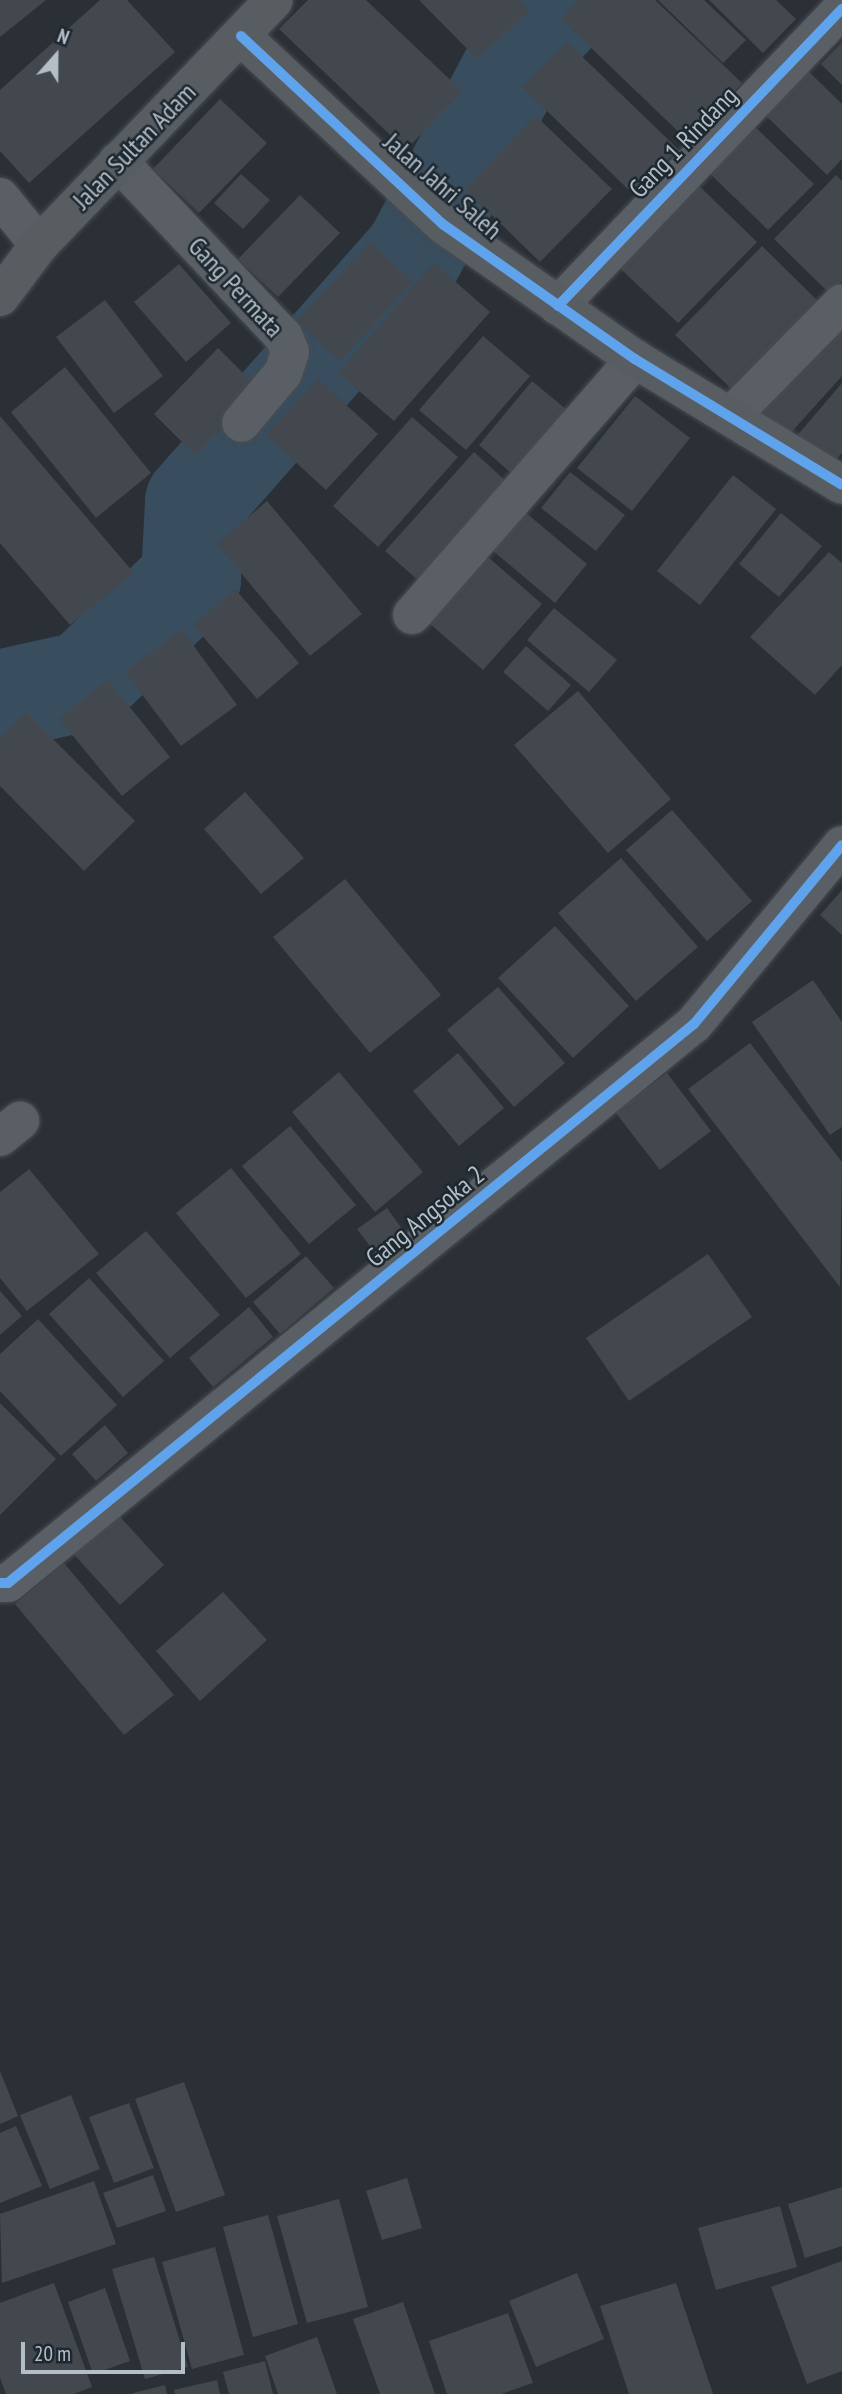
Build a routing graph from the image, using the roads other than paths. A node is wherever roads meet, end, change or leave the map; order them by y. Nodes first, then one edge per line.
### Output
1 (274, 0) edge
2 (842, 9) edge
3 (241, 36) junction
4 (118, 161) junction
5 (0, 197) edge
6 (39, 245) junction
7 (0, 297) edge
8 (842, 303) edge
9 (558, 306) junction
10 (635, 359) junction
11 (731, 416) junction
12 (241, 422) dead end
13 (842, 485) edge
14 (412, 615) dead end
15 (842, 845) edge
16 (0, 1583) edge

1 - 3 street, Jalan Sultan Adam
2 - 9 street, Gang 1 Rindang
3 - 4 street, Jalan Sultan Adam
3 - 9 street, Jalan Jahri Saleh
4 - 6 street, Jalan Sultan Adam
4 - 12 street, Gang Permata
5 - 6 street
6 - 7 street, Jalan Sultan Adam
8 - 11 street
9 - 10 street, Jalan Jahri Saleh
10 - 11 street, Jalan Jahri Saleh
10 - 14 street
11 - 13 street, Jalan Jahri Saleh
15 - 16 street, Gang Angsoka 2

